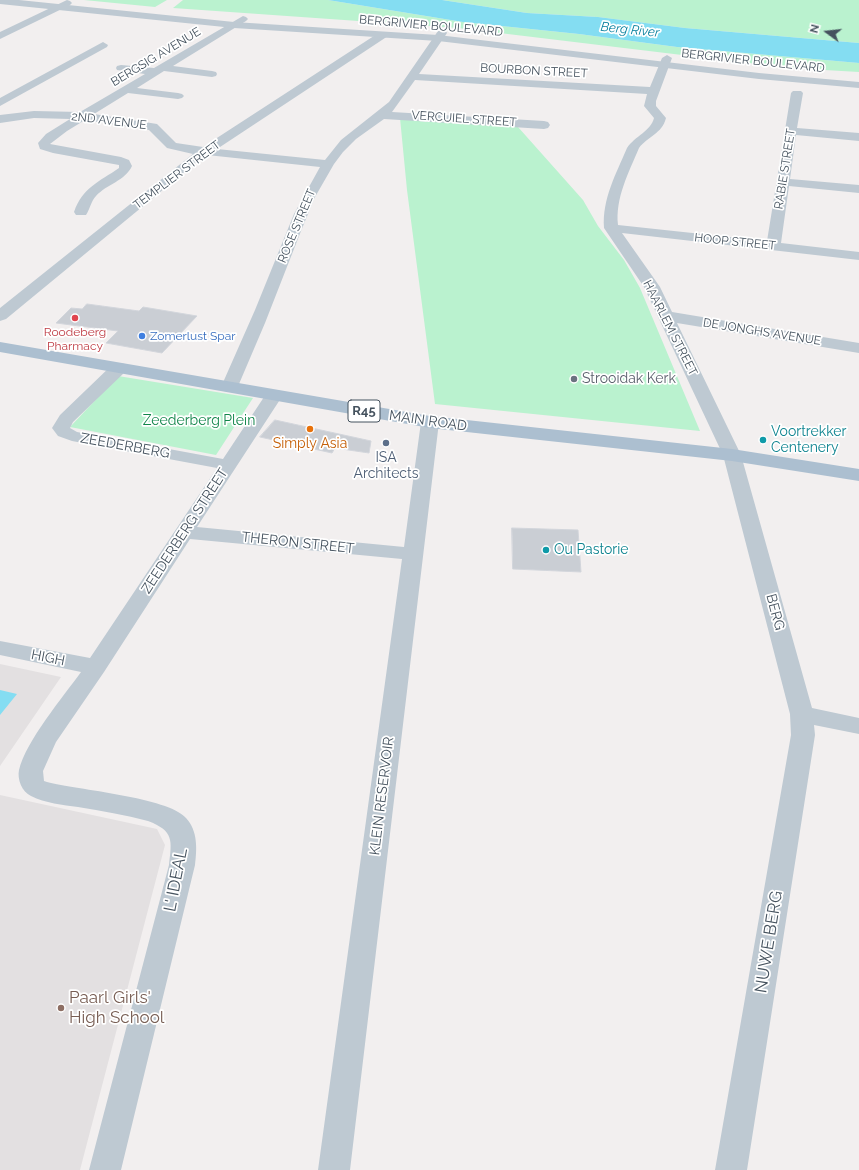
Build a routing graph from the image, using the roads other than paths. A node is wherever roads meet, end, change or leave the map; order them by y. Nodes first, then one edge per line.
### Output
1 (42, 0) edge
2 (0, 1) edge
3 (62, 5) junction
4 (6, 21) dead end
5 (238, 22) junction
6 (26, 23) junction
7 (384, 34) junction
8 (440, 35) junction
9 (0, 36) edge
10 (103, 45) dead end
11 (665, 61) junction
12 (121, 68) dead end
13 (160, 70) junction
14 (212, 74) dead end
15 (413, 77) junction
16 (859, 78) edge
17 (859, 85) edge
18 (127, 90) junction
19 (654, 91) junction
20 (797, 93) dead end
21 (178, 96) dead end
22 (0, 103) edge
23 (384, 114) junction
24 (83, 117) junction
25 (0, 119) edge
26 (544, 125) dead end
27 (791, 130) junction
28 (859, 137) edge
29 (204, 152) junction
30 (328, 164) junction
31 (783, 182) junction
32 (859, 189) edge
33 (81, 212) dead end
34 (611, 228) junction
35 (774, 246) junction
36 (859, 256) edge
37 (0, 316) edge
38 (665, 316) junction
39 (0, 347) edge
40 (859, 348) edge
41 (119, 368) junction
42 (230, 387) junction
43 (274, 395) junction
44 (430, 422) junction
45 (732, 455) junction
46 (228, 465) junction
47 (859, 475) edge
48 (183, 532) junction
49 (413, 554) junction
50 (0, 648) edge
51 (96, 667) junction
52 (802, 714) junction
53 (859, 726) edge
54 (105, 1170) edge
55 (334, 1170) edge
56 (731, 1170) edge

1 - 3 street, BERGRIVIER BOULEVARD
2 - 3 street, BERGRIVIER BOULEVARD
3 - 5 street, BERGRIVIER BOULEVARD
3 - 6 street
4 - 6 street
5 - 7 street, BERGRIVIER BOULEVARD
5 - 8 street, BERGRIVIER BOULEVARD
5 - 13 street, BERGSIG AVENUE
6 - 9 street
7 - 8 street, BERGRIVIER BOULEVARD
7 - 29 street, TEMPLIER STREET
8 - 11 street, BERGRIVIER BOULEVARD
8 - 15 street, ROSE STREET
10 - 22 street
11 - 16 street, BERGRIVIER BOULEVARD
11 - 17 street, BERGRIVIER BOULEVARD
11 - 19 street
12 - 13 street
13 - 14 street
13 - 18 street, BERGSIG AVENUE
15 - 19 street, BOURBON STREET
15 - 23 street, ROSE STREET
18 - 21 street
18 - 24 street, BERGSIG AVENUE
19 - 34 street
20 - 27 street, RABIE STREET
23 - 26 street, VERCUIEL STREET
23 - 30 street, ROSE STREET
24 - 25 street, 2ND AVENUE
24 - 29 street, 2ND AVENUE
24 - 33 street, BERGSIG AVENUE
27 - 28 street
27 - 31 street, RABIE STREET
29 - 30 street, 2ND AVENUE
29 - 37 street, TEMPLIER STREET
30 - 42 street, ROSE STREET
31 - 32 street
31 - 35 street, RABIE STREET
34 - 35 street, HOOP STREET
34 - 38 street, HAARLEM STREET
35 - 36 street, HOOP STREET
38 - 40 street, DE JONGHS AVENUE
38 - 45 street, HAARLEM STREET
39 - 41 main road, MAIN ROAD / R45
41 - 42 main road, MAIN ROAD / R45
41 - 46 street, ZEEDERBERG
42 - 43 main road, MAIN ROAD / R45
43 - 44 main road, MAIN ROAD / R45
43 - 46 street, ZEEDERBERG STREET
44 - 45 main road, MAIN ROAD / R45
44 - 49 street, KLEIN RESERVOIR
45 - 47 main road, MAIN ROAD / R45
45 - 52 street, BERG
46 - 48 street, ZEEDERBERG STREET
48 - 49 street, THERON STREET
48 - 51 street, ZEEDERBERG STREET
49 - 55 street, KLEIN RESERVOIR
50 - 51 street, HIGH
51 - 54 street, L' IDEAL
52 - 53 street
52 - 56 street, NUWE BERG

